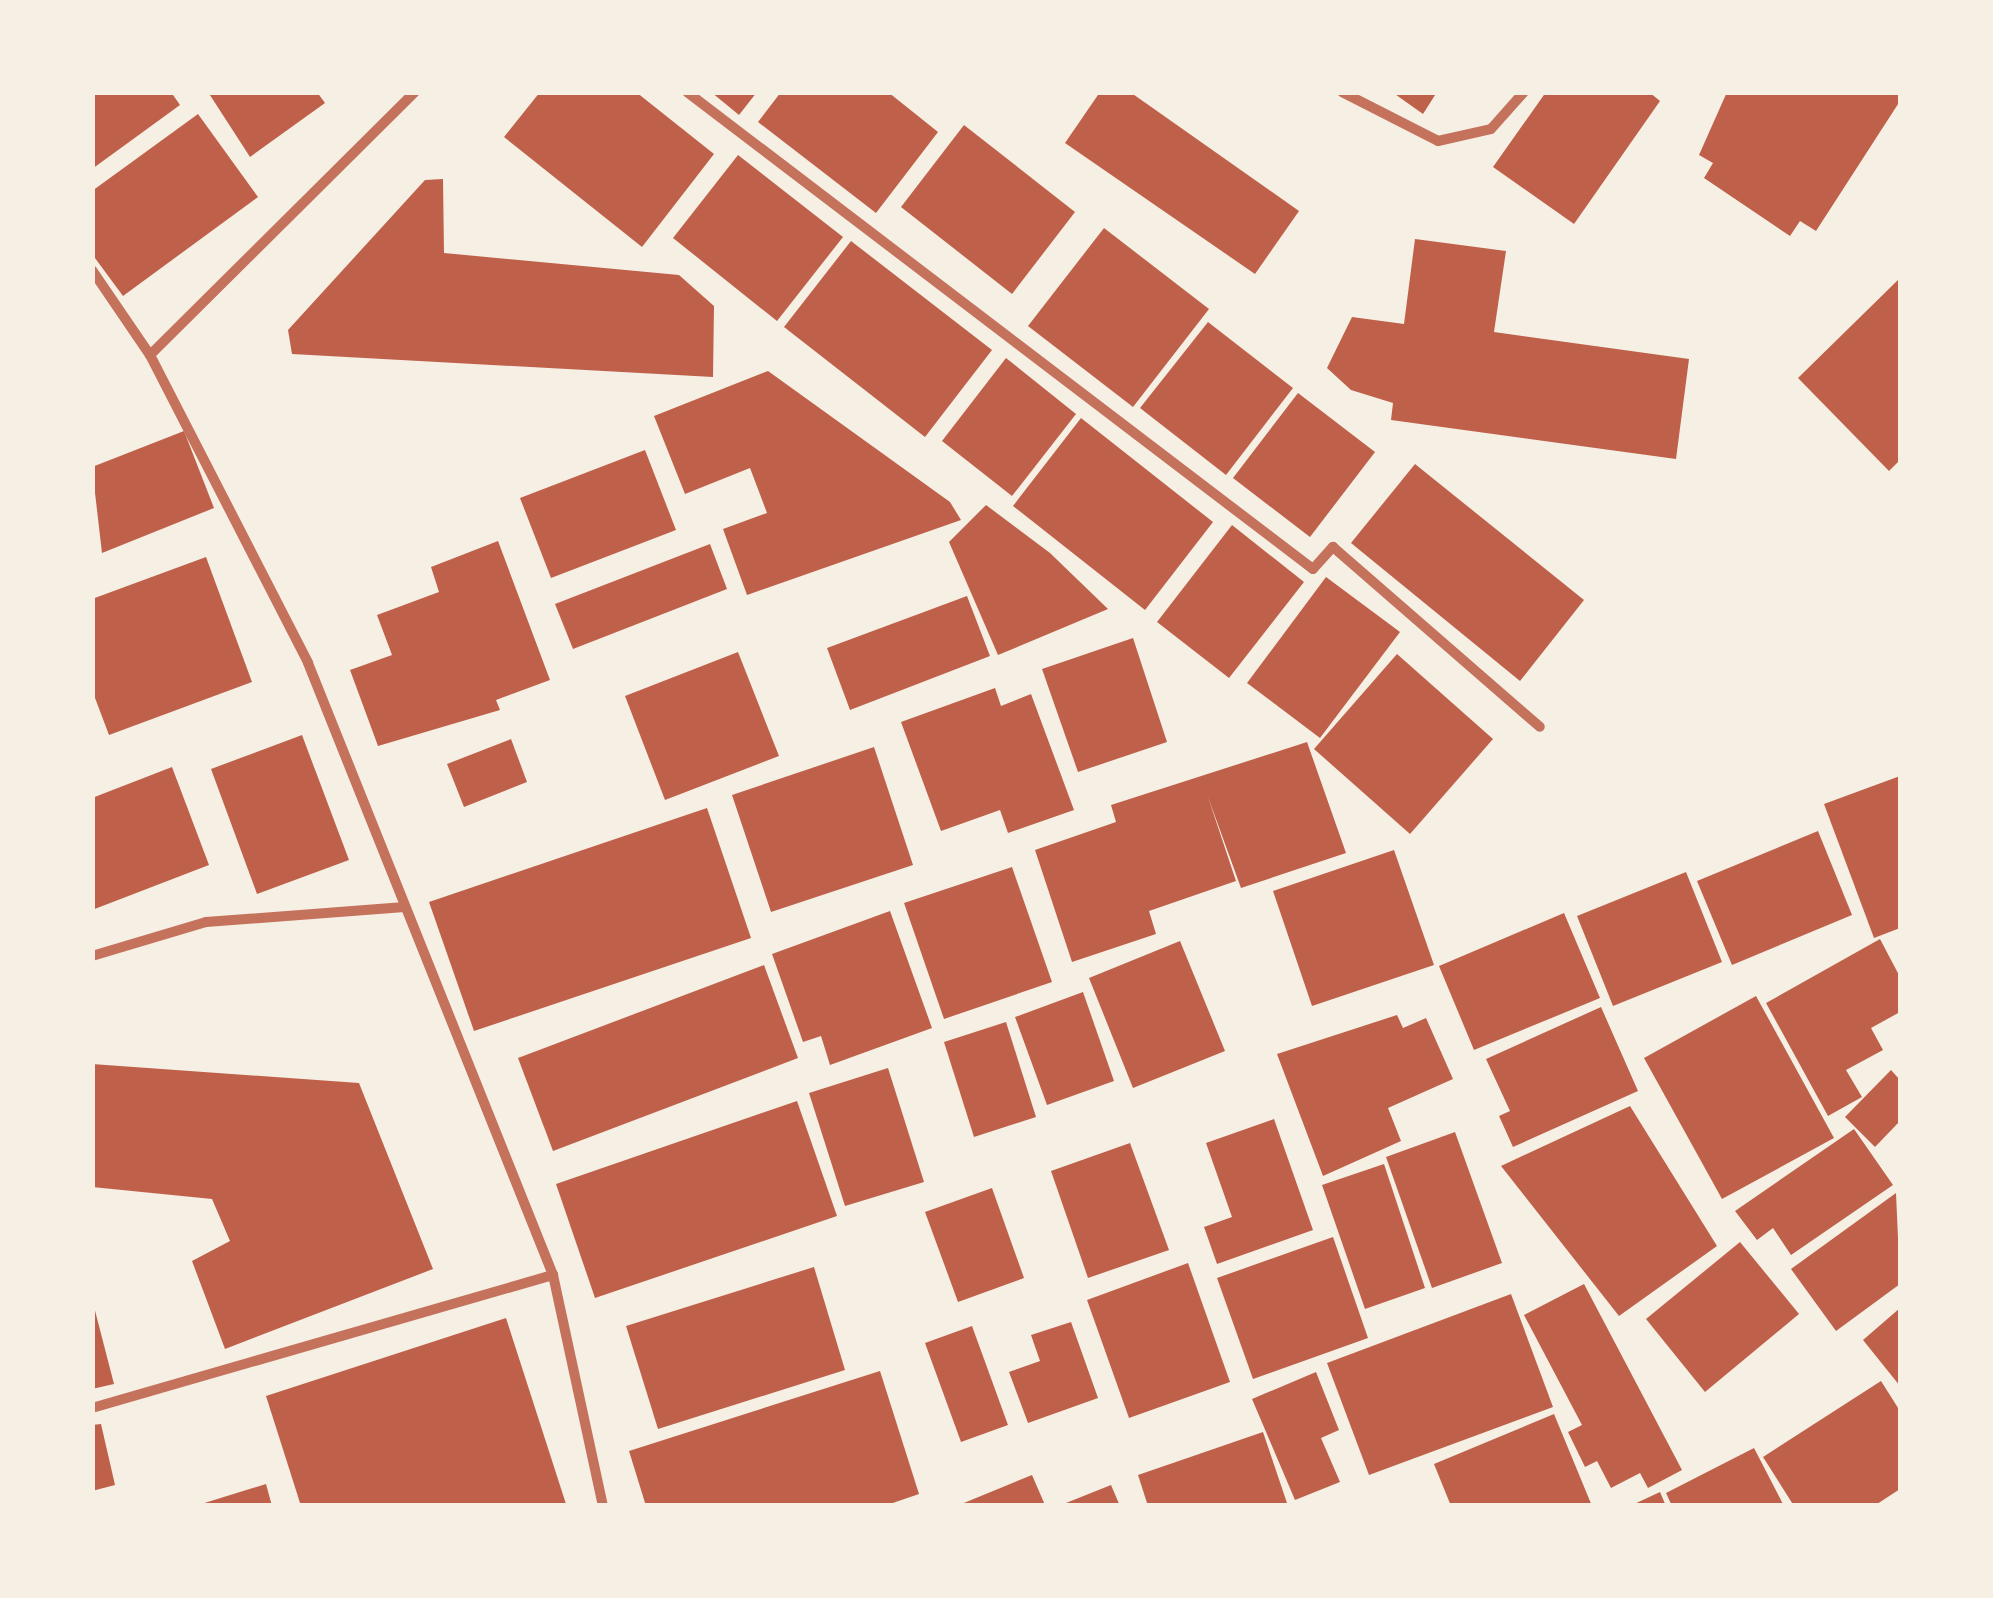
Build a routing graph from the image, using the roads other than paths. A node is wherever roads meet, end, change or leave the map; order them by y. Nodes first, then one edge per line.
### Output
1 (687, 92) edge
2 (1342, 92) edge
3 (1524, 92) edge
4 (414, 93) edge
5 (92, 270) edge
6 (150, 354) junction
7 (1540, 728) dead end
8 (404, 906) junction
9 (92, 956) edge
10 (553, 1275) junction
11 (92, 1408) edge
12 (603, 1506) edge

1 - 7 street
2 - 3 street
4 - 6 street
5 - 6 street
6 - 8 street
8 - 9 street
8 - 10 street
10 - 11 street
10 - 12 street

